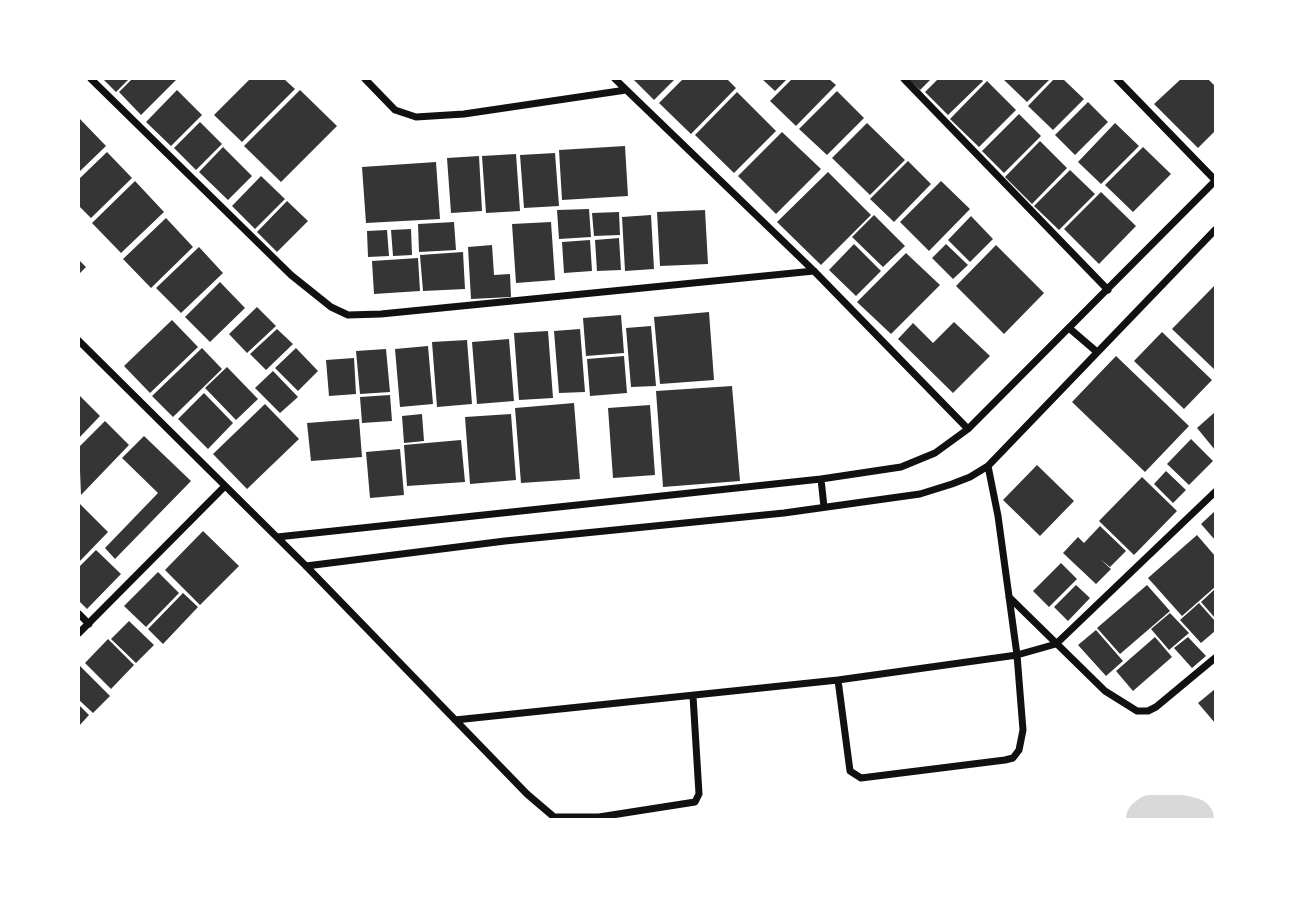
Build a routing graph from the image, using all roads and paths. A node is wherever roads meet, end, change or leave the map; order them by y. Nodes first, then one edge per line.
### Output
1 (91, 79) edge
2 (365, 79) edge
3 (615, 79) edge
4 (904, 79) edge
5 (1117, 79) edge
6 (626, 90) junction
7 (1215, 180) edge
8 (1215, 230) edge
9 (814, 271) junction
10 (1108, 290) junction
11 (1069, 328) junction
12 (79, 341) edge
13 (1097, 352) junction
14 (968, 429) junction
15 (988, 466) junction
16 (821, 479) junction
17 (225, 485) junction
18 (1215, 492) edge
19 (824, 508) junction
20 (276, 537) junction
21 (306, 566) junction
22 (1009, 596) junction
23 (79, 614) edge
24 (89, 624) junction
25 (79, 634) edge
26 (1056, 644) junction
27 (1017, 655) junction
28 (1215, 658) edge
29 (838, 680) junction
30 (693, 696) junction
31 (455, 720) junction

1 - 9 street
2 - 6 street
3 - 6 street
4 - 10 street
5 - 7 street
6 - 9 street
7 - 10 street
8 - 13 street
9 - 14 street
10 - 11 street
11 - 13 street
11 - 14 street
12 - 17 street
13 - 15 street
14 - 16 street
15 - 19 street
15 - 22 street
16 - 19 street
16 - 20 street
17 - 20 street
17 - 24 street
18 - 26 street
19 - 21 street
20 - 21 street
21 - 31 street
22 - 26 street
22 - 27 street
23 - 24 street
24 - 25 street
26 - 27 street
26 - 28 street
27 - 29 street
27 - 29 street
29 - 30 street
30 - 31 street
30 - 31 street

